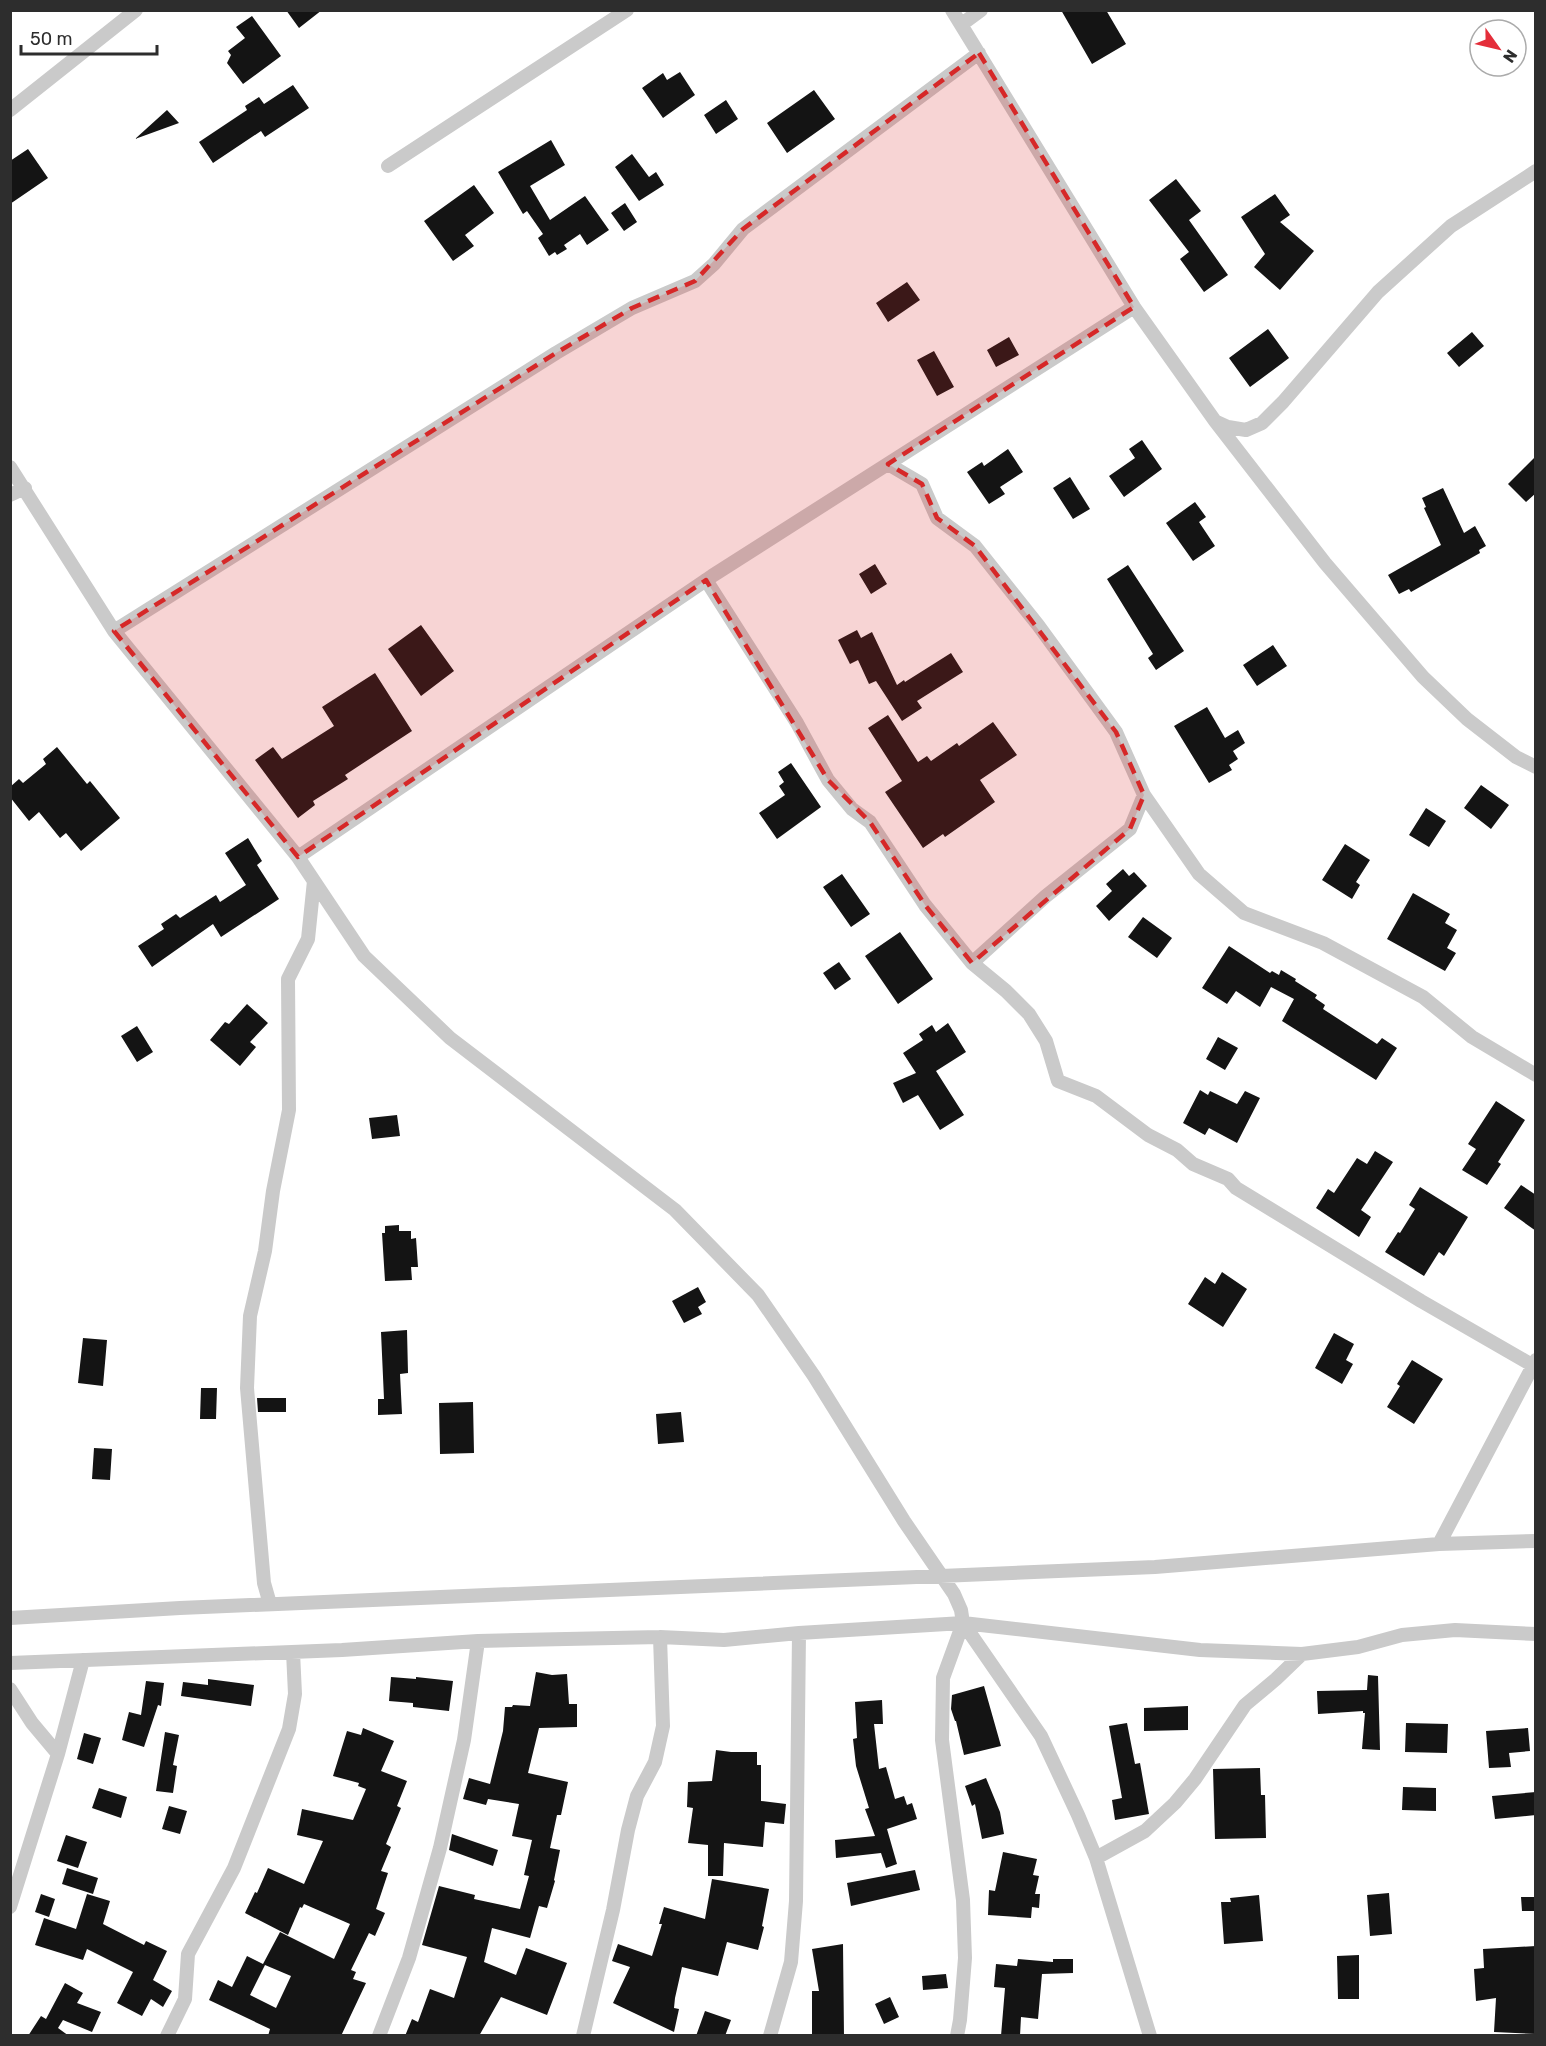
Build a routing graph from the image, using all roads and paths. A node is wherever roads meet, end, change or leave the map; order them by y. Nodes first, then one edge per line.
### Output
1 (136, 10) edge
2 (627, 10) edge
3 (952, 10) edge
4 (981, 10) edge
5 (962, 24) junction
6 (979, 53) junction
7 (10, 110) edge
8 (388, 166) dead end
9 (1536, 171) edge
10 (1134, 308) junction
11 (1215, 421) junction
12 (888, 464) junction
13 (10, 467) edge
14 (25, 488) junction
15 (10, 495) edge
16 (706, 580) junction
17 (114, 631) junction
18 (1536, 767) edge
19 (1144, 795) junction
20 (298, 857) junction
21 (314, 880) junction
22 (972, 963) junction
23 (1536, 1075) edge
24 (1534, 1362) edge
25 (1536, 1541) edge
26 (1439, 1544) junction
27 (941, 1576) junction
28 (270, 1604) junction
29 (10, 1618) edge
30 (963, 1623) junction
31 (799, 1633) junction
32 (1536, 1634) edge
33 (660, 1637) junction
34 (478, 1641) junction
35 (293, 1652) junction
36 (1302, 1654) junction
37 (83, 1660) junction
38 (10, 1663) edge
39 (10, 1689) edge
40 (58, 1754) junction
41 (1096, 1858) junction
42 (10, 1907) edge
43 (167, 2036) edge
44 (379, 2036) edge
45 (583, 2036) edge
46 (770, 2036) edge
47 (957, 2036) edge
48 (1150, 2036) edge

1 - 7 street
2 - 8 street
3 - 5 street
4 - 5 street
5 - 6 street
6 - 10 street
6 - 17 street
9 - 11 street
10 - 11 street
10 - 12 street
11 - 18 street
12 - 16 street
12 - 19 street
13 - 14 street
14 - 15 street
14 - 17 street
16 - 20 street
16 - 22 street
17 - 20 street
19 - 22 street
19 - 23 street
20 - 21 street
21 - 27 street
21 - 28 street
22 - 24 street
24 - 26 street
25 - 26 street
26 - 27 street
27 - 28 street
27 - 30 street
28 - 29 street
30 - 31 street
30 - 36 street
30 - 41 street
30 - 47 street
31 - 33 street
31 - 46 street
32 - 36 street
33 - 34 street
33 - 45 street
34 - 35 street
34 - 44 street
35 - 37 street
35 - 43 street
36 - 41 street
37 - 38 street
37 - 40 street
39 - 40 street
40 - 42 street
41 - 48 street

